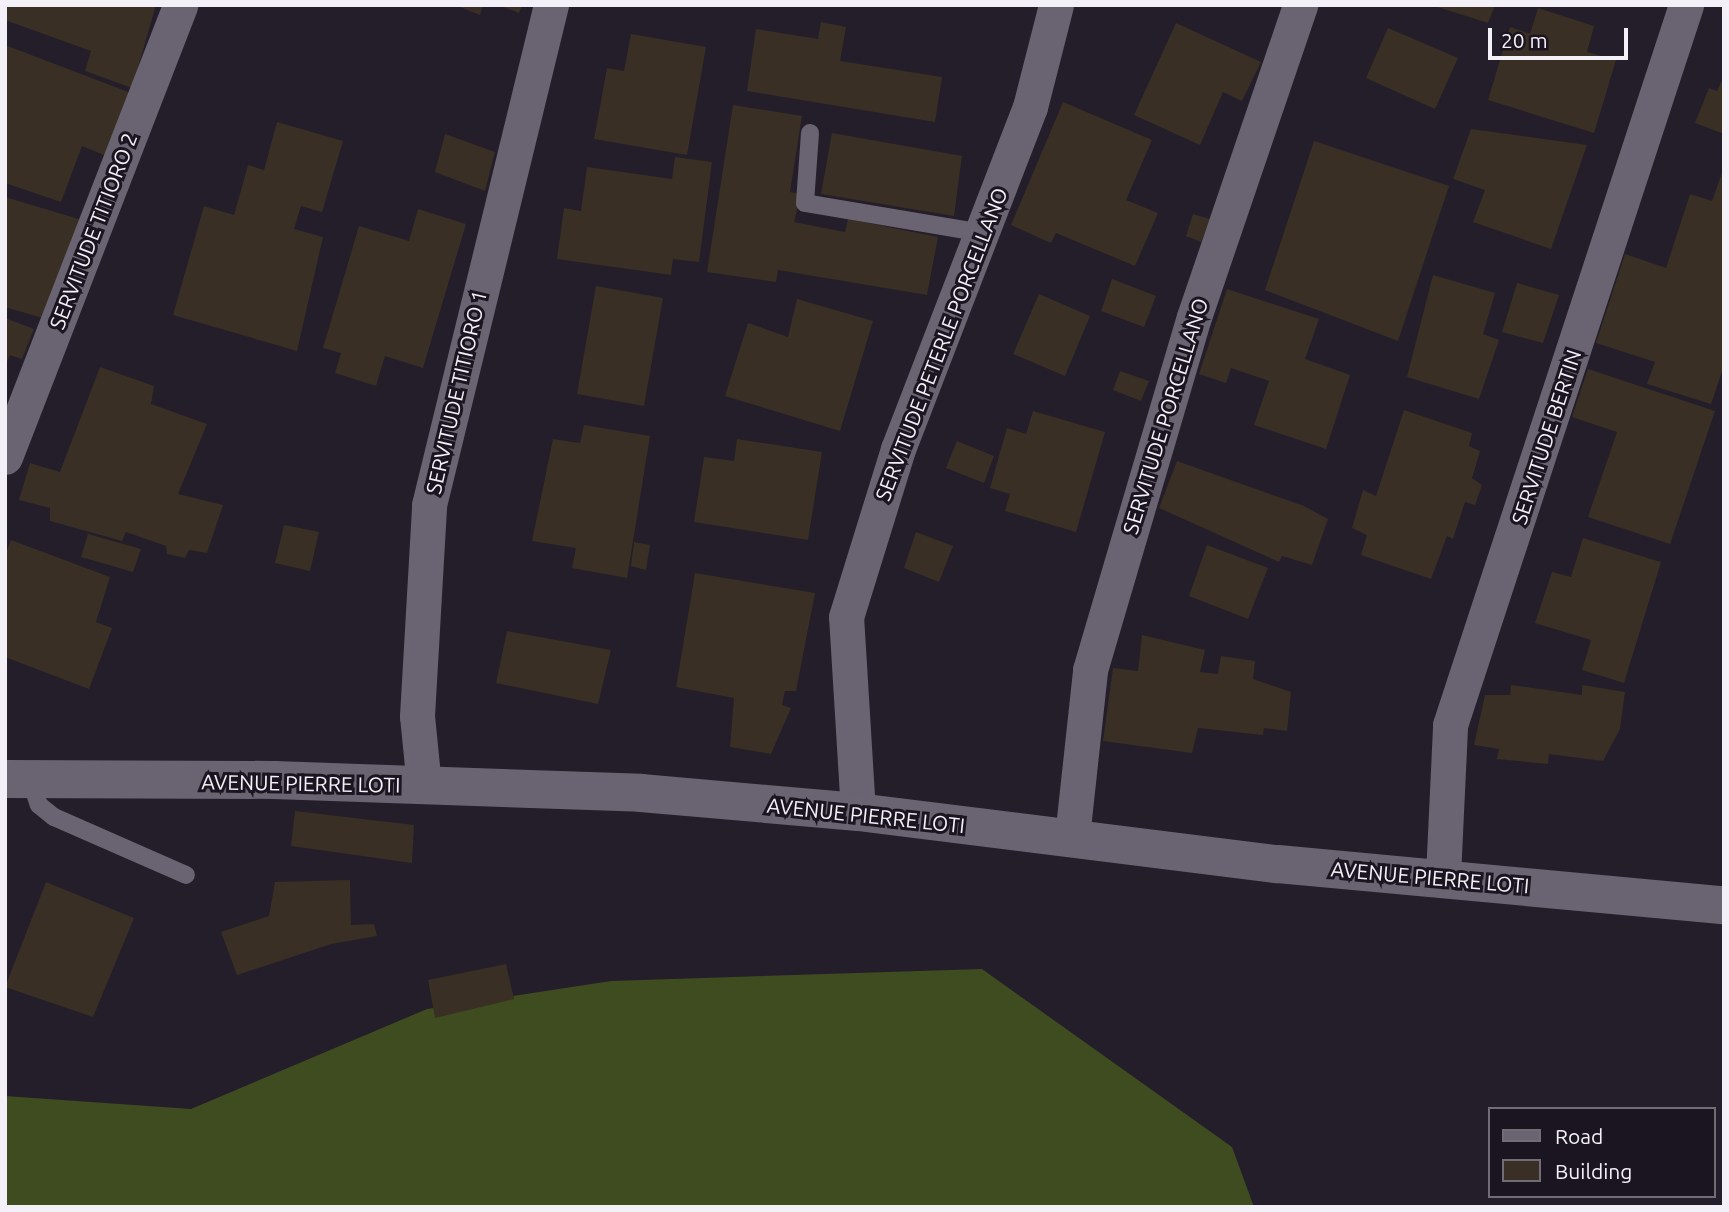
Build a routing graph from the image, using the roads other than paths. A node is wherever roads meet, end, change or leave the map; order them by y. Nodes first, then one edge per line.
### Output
1 (180, 5) edge
2 (551, 5) edge
3 (1056, 5) edge
4 (1300, 5) edge
5 (1686, 5) edge
6 (810, 133) dead end
7 (984, 233) junction
8 (5, 457) edge
9 (18, 780) edge
10 (424, 786) junction
11 (858, 812) junction
12 (1072, 837) junction
13 (186, 875) dead end
14 (1443, 876) junction
15 (1724, 905) edge

1 - 8 street, SERVITUDE TITIORO 2
2 - 10 street, SERVITUDE TITIORO 1
3 - 7 street, SERVITUDE PETERLE PORCELLANO
4 - 12 street, SERVITUDE PORCELLANO
5 - 14 street, SERVITUDE BERTIN
6 - 7 lane
7 - 11 street, SERVITUDE PETERLE PORCELLANO
9 - 10 main road, AVENUE PIERRE LOTI
9 - 13 lane
10 - 11 main road, AVENUE PIERRE LOTI
11 - 12 main road, AVENUE PIERRE LOTI
12 - 14 main road, AVENUE PIERRE LOTI
14 - 15 main road, AVENUE PIERRE LOTI

